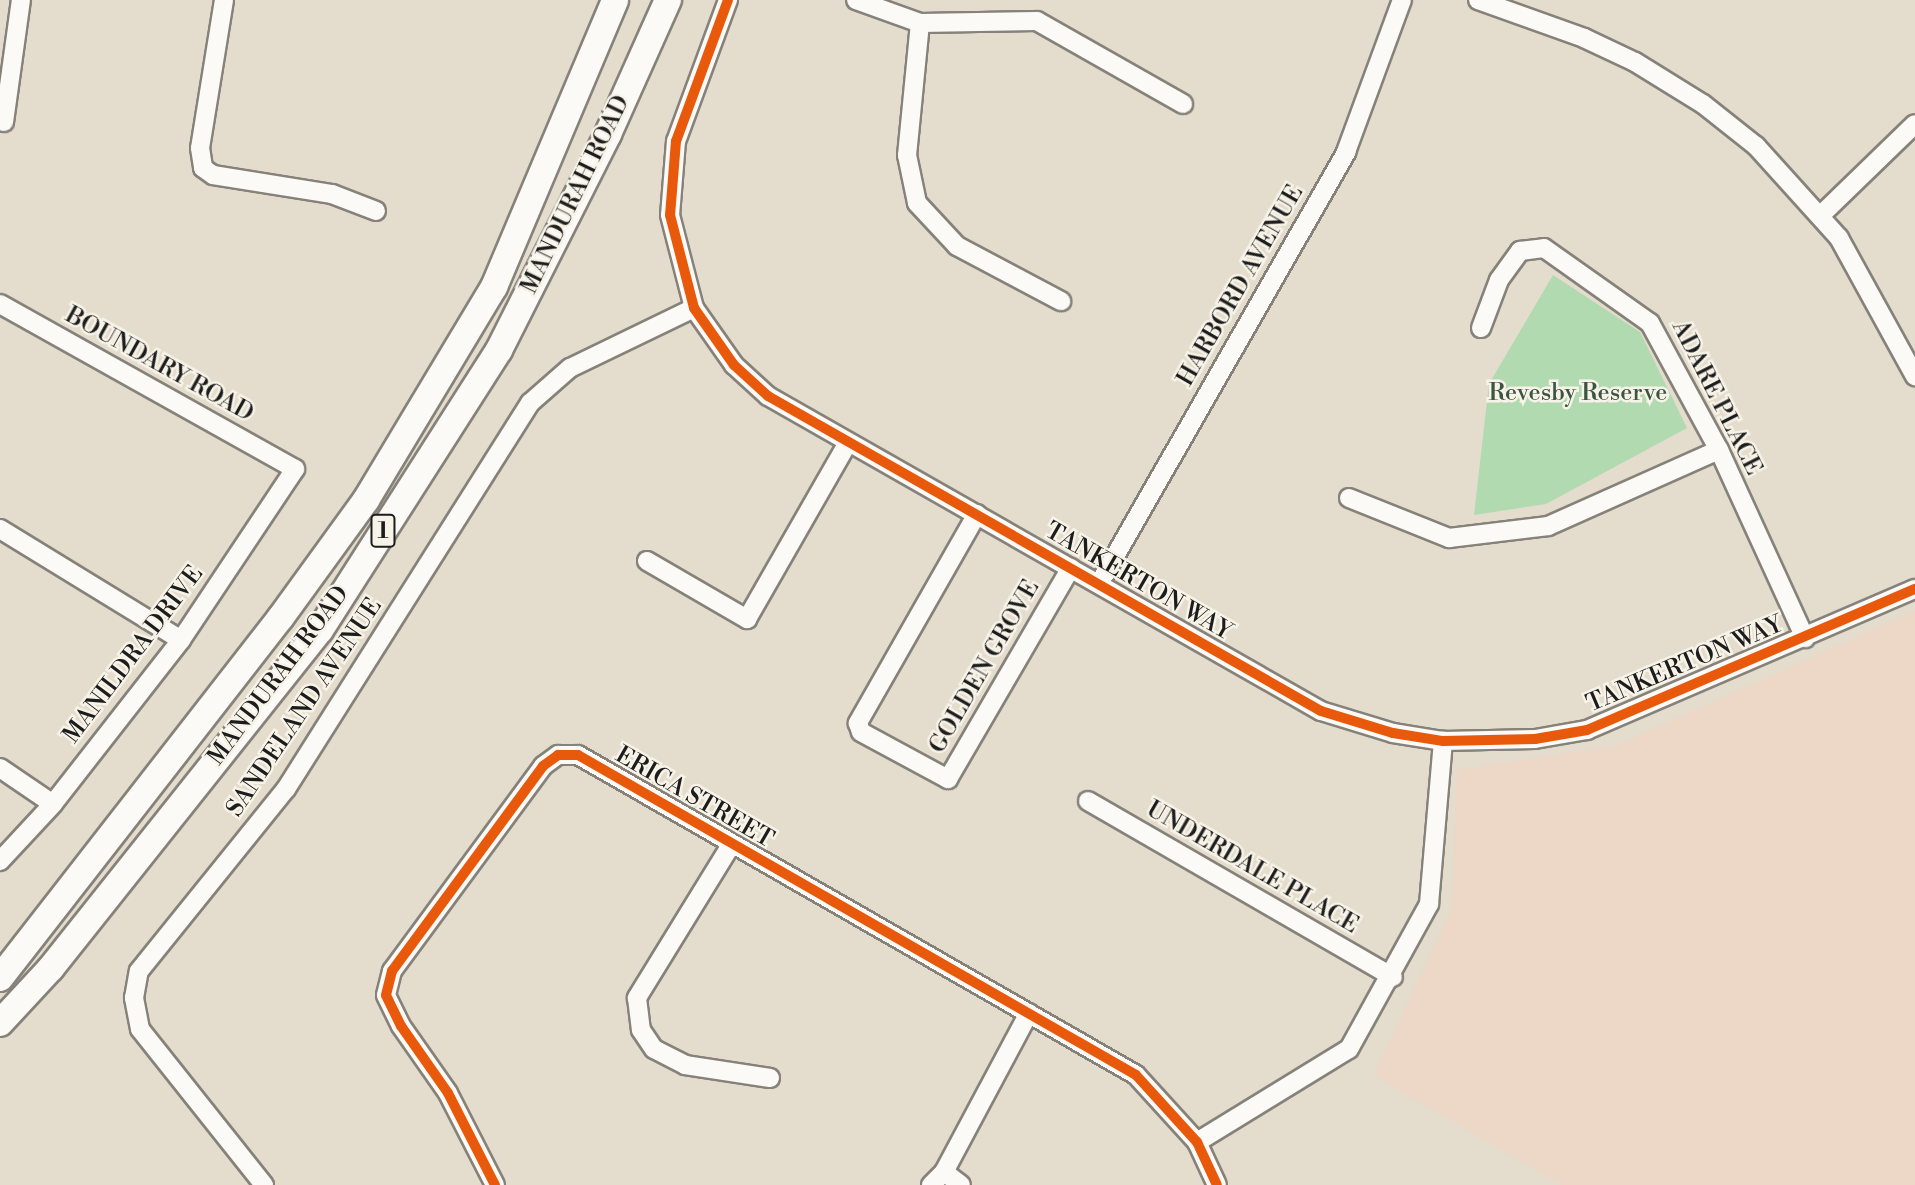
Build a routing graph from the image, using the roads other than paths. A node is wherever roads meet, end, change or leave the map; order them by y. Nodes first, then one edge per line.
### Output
1 (21, 0) edge
2 (224, 0) edge
3 (615, 0) edge
4 (668, 0) edge
5 (728, 0) edge
6 (856, 0) edge
7 (1402, 0) edge
8 (1478, 0) edge
9 (920, 23) junction
10 (1183, 104) dead end
11 (4, 122) dead end
12 (1915, 124) edge
13 (376, 211) dead end
14 (1822, 214) junction
15 (1061, 301) dead end
16 (0, 304) edge
17 (694, 308) junction
18 (1481, 328) dead end
19 (1914, 370) edge
20 (848, 443) junction
21 (1719, 450) junction
22 (295, 469) joint
23 (1349, 498) dead end
24 (977, 514) junction
25 (0, 529) edge
26 (647, 561) dead end
27 (1071, 568) junction
28 (1099, 584) junction
29 (1915, 589) edge
30 (1805, 638) junction
31 (181, 640) junction
32 (1443, 741) junction
33 (0, 768) edge
34 (1087, 801) dead end
35 (53, 804) junction
36 (731, 845) junction
37 (0, 861) edge
38 (1393, 977) junction
39 (0, 978) edge
40 (1029, 1013) junction
41 (0, 1023) edge
42 (770, 1078) dead end
43 (1197, 1142) junction
44 (938, 1178) edge
45 (264, 1185) edge
46 (495, 1185) edge
47 (961, 1185) edge
48 (1217, 1185) edge

1 - 11 street
2 - 13 street
3 - 39 highway, MANDURAH ROAD / 1
4 - 41 highway, MANDURAH ROAD / 1
5 - 17 street, TANKERTON WAY
6 - 9 street
7 - 28 street, HARBORD AVENUE
8 - 14 street
9 - 10 street
9 - 15 street
12 - 14 street
14 - 19 street
16 - 22 street, BOUNDARY ROAD
17 - 20 street, TANKERTON WAY
17 - 45 street, SANDELAND AVENUE
18 - 21 street, ADARE PLACE
20 - 24 street, TANKERTON WAY
20 - 26 street
21 - 23 street
21 - 30 street, ADARE PLACE
22 - 31 street, MANILDRA DRIVE
24 - 27 street, TANKERTON WAY
24 - 27 street, GOLDEN GROVE
25 - 31 street
27 - 28 street, TANKERTON WAY
28 - 32 street, TANKERTON WAY
29 - 30 street, TANKERTON WAY
30 - 32 street, TANKERTON WAY
31 - 35 street, MANILDRA DRIVE
32 - 38 street
33 - 35 street
34 - 38 street, UNDERDALE PLACE
35 - 37 street, MANILDRA DRIVE
36 - 40 street, ERICA STREET
36 - 42 street
36 - 46 street, ERICA STREET
38 - 43 street
40 - 43 street, ERICA STREET
40 - 44 street
43 - 48 street, ERICA STREET
44 - 47 street

